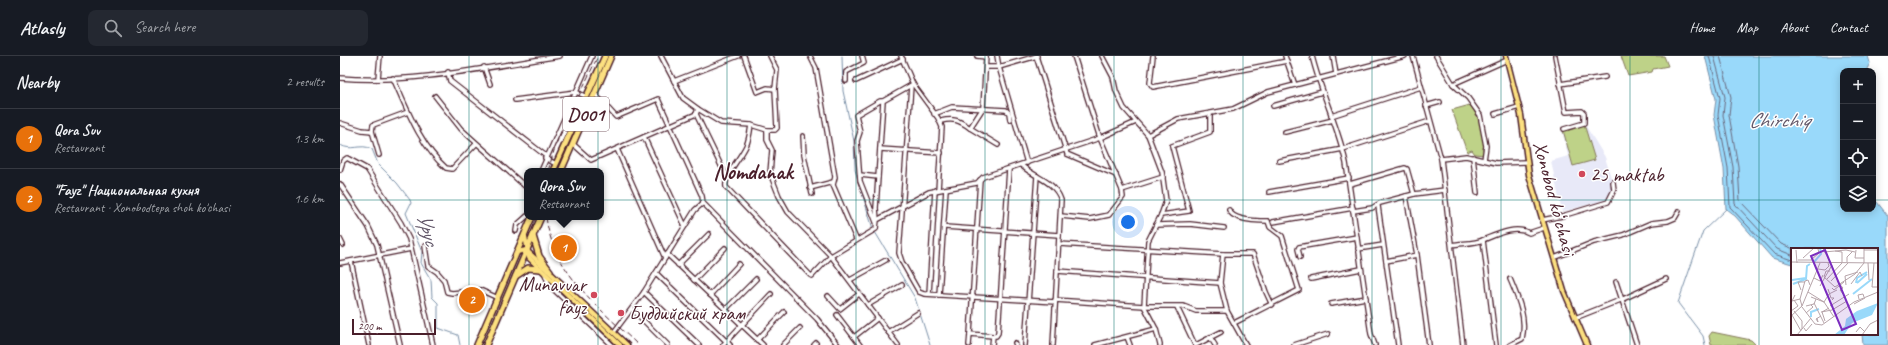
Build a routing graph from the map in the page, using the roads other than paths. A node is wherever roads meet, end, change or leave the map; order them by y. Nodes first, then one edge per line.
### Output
1 (380, 56) edge
2 (560, 56) edge
3 (592, 56) edge
4 (611, 56) edge
5 (661, 56) edge
6 (738, 56) edge
7 (744, 56) edge
8 (770, 56) edge
9 (810, 56) edge
10 (862, 56) edge
11 (976, 56) edge
12 (986, 56) edge
13 (998, 56) edge
14 (1037, 56) edge
15 (1074, 56) edge
16 (1102, 56) edge
17 (1152, 56) edge
18 (1286, 56) edge
19 (1312, 56) edge
20 (1333, 56) edge
21 (1404, 56) edge
22 (1413, 56) edge
23 (1436, 56) edge
24 (1555, 56) edge
25 (603, 57) edge
26 (902, 57) edge
27 (1506, 58) edge
28 (1287, 61) junction
29 (484, 67) junction
30 (986, 67) junction
31 (999, 67) junction
32 (448, 72) junction
33 (1336, 74) junction
34 (1605, 77) dead end
35 (340, 78) edge
36 (393, 78) junction
37 (378, 79) junction
38 (1318, 80) junction
39 (674, 81) junction
40 (846, 81) dead end
41 (856, 81) dead end
42 (490, 84) dead end
43 (1453, 84) junction
44 (1560, 84) junction
45 (912, 85) junction
46 (1295, 85) junction
47 (1421, 88) junction
48 (775, 89) junction
49 (576, 92) junction
50 (1322, 92) junction
51 (594, 94) junction
52 (435, 96) dead end
53 (586, 97) junction
54 (515, 100) dead end
55 (883, 101) junction
56 (1440, 102) dead end
57 (1273, 106) dead end
58 (1426, 106) junction
59 (1519, 107) junction
60 (983, 108) junction
61 (698, 109) junction
62 (408, 112) junction
63 (696, 114) junction
64 (934, 114) junction
65 (1210, 114) junction
66 (1495, 114) dead end
67 (1332, 118) junction
68 (1010, 120) dead end
69 (940, 121) junction
70 (1430, 121) junction
71 (1136, 122) junction
72 (340, 123) edge
73 (751, 125) junction
74 (670, 126) junction
75 (970, 128) junction
76 (1564, 129) dead end
77 (766, 130) junction
78 (372, 131) junction
79 (1285, 132) dead end
80 (1148, 135) junction
81 (803, 136) dead end
82 (644, 137) junction
83 (1100, 138) junction
84 (476, 144) junction
85 (572, 144) junction
86 (998, 145) dead end
87 (617, 149) junction
88 (880, 149) junction
89 (1343, 149) junction
90 (1066, 150) junction
91 (907, 151) junction
92 (941, 153) junction
93 (379, 155) dead end
94 (1473, 156) junction
95 (546, 157) junction
96 (1441, 159) junction
97 (1484, 160) junction
98 (1279, 162) dead end
99 (1526, 162) junction
100 (1028, 163) junction
101 (556, 164) junction
102 (1021, 165) junction
103 (542, 168) edge
104 (554, 168) edge
105 (562, 168) edge
106 (340, 169) edge
107 (1008, 169) junction
108 (860, 175) junction
109 (1116, 175) junction
110 (726, 176) junction
111 (1037, 176) junction
112 (878, 177) junction
113 (1163, 177) junction
114 (1349, 178) junction
115 (980, 180) junction
116 (833, 182) junction
117 (1613, 182) dead end
118 (340, 184) edge
119 (1350, 184) junction
120 (524, 185) edge
121 (810, 188) junction
122 (946, 189) junction
123 (937, 190) junction
124 (1122, 190) junction
125 (1445, 190) junction
126 (1269, 192) dead end
127 (1477, 193) dead end
128 (812, 194) dead end
129 (1414, 194) junction
130 (1406, 196) junction
131 (703, 203) junction
132 (904, 206) junction
133 (1378, 206) junction
134 (1353, 209) junction
135 (1229, 210) dead end
136 (1679, 211) dead end
137 (1161, 215) junction
138 (1061, 216) junction
139 (524, 219) edge
140 (531, 220) edge
141 (540, 220) edge
142 (1542, 220) junction
143 (876, 221) junction
144 (1273, 222) dead end
145 (1156, 225) junction
146 (684, 226) junction
147 (945, 227) junction
148 (1224, 228) dead end
149 (1544, 228) junction
150 (976, 230) junction
151 (516, 231) dead end
152 (1004, 231) junction
153 (1032, 233) junction
154 (709, 234) dead end
155 (524, 235) junction
156 (1060, 235) junction
157 (532, 237) junction
158 (1356, 237) junction
159 (340, 239) edge
160 (856, 239) junction
161 (1483, 240) junction
162 (1059, 244) junction
163 (343, 245) dead end
164 (1383, 245) junction
165 (1452, 245) junction
166 (425, 246) dead end
167 (725, 248) dead end
168 (411, 249) junction
169 (1358, 249) junction
170 (526, 250) junction
171 (1147, 250) junction
172 (517, 252) junction
173 (1223, 254) junction
174 (380, 255) junction
175 (1416, 255) junction
176 (666, 256) junction
177 (831, 256) junction
178 (1300, 257) dead end
179 (1554, 258) junction
180 (886, 260) dead end
181 (351, 261) junction
182 (1386, 261) junction
183 (340, 264) edge
184 (739, 264) dead end
185 (678, 265) junction
186 (540, 269) junction
187 (1361, 269) junction
188 (1057, 271) junction
189 (548, 273) junction
190 (656, 273) junction
191 (1145, 277) junction
192 (514, 279) junction
193 (756, 279) dead end
194 (1311, 279) dead end
195 (1510, 279) dead end
196 (1666, 279) dead end
197 (694, 280) junction
198 (850, 280) junction
199 (1616, 282) dead end
200 (1220, 283) junction
201 (902, 285) dead end
202 (644, 292) junction
203 (771, 294) dead end
204 (859, 294) junction
205 (929, 294) junction
206 (710, 295) junction
207 (939, 295) junction
208 (828, 296) dead end
209 (972, 297) junction
210 (498, 298) junction
211 (1366, 298) junction
212 (1000, 299) junction
213 (1028, 300) junction
214 (1623, 300) junction
215 (1055, 301) junction
216 (1272, 304) junction
217 (1331, 304) dead end
218 (868, 305) junction
219 (1144, 306) junction
220 (1177, 307) junction
221 (632, 309) junction
222 (725, 310) junction
223 (1227, 311) junction
224 (784, 312) dead end
225 (918, 313) dead end
226 (837, 315) dead end
227 (878, 318) junction
228 (1575, 318) junction
229 (1234, 323) junction
230 (742, 325) junction
231 (485, 328) junction
232 (610, 328) junction
233 (800, 328) dead end
234 (1156, 329) junction
235 (492, 331) junction
236 (606, 332) junction
237 (614, 332) junction
238 (888, 332) junction
239 (1221, 332) dead end
240 (970, 334) junction
241 (1328, 334) dead end
242 (993, 336) junction
243 (1127, 336) junction
244 (854, 337) junction
245 (1210, 337) junction
246 (757, 340) junction
247 (726, 341) junction
248 (370, 345) edge
249 (400, 345) edge
250 (433, 345) edge
251 (477, 345) edge
252 (486, 345) edge
253 (612, 345) edge
254 (620, 345) edge
255 (628, 345) edge
256 (668, 345) edge
257 (699, 345) edge
258 (723, 345) edge
259 (730, 345) edge
260 (763, 345) edge
261 (783, 345) edge
262 (838, 345) edge
263 (860, 345) edge
264 (898, 345) edge
265 (969, 345) edge
266 (992, 345) edge
267 (1025, 345) edge
268 (1053, 345) edge
269 (1095, 345) edge
270 (1130, 345) edge
271 (1160, 345) edge
272 (1195, 345) edge
273 (1215, 345) edge
274 (1246, 345) edge
275 (1294, 345) edge
276 (1375, 345) edge
277 (1398, 345) edge
278 (1429, 345) edge
279 (1463, 345) edge
280 (1496, 345) edge
281 (1510, 345) edge
282 (1587, 345) edge
283 (1637, 345) edge

1 - 37 street
2 - 29 street
3 - 49 street
4 - 51 highway, D001
5 - 39 street
6 - 39 street
7 - 48 street
8 - 48 street
9 - 116 street
10 - 40 street
11 - 12 street
12 - 30 street
13 - 31 street
14 - 31 street
14 - 90 street
15 - 83 street
16 - 71 street
17 - 28 street
18 - 28 street
19 - 38 street
20 - 33 street
21 - 33 street
22 - 47 street
23 - 43 street
24 - 44 street
25 - 53 highway, D001
26 - 41 street
26 - 45 street
27 - 43 street
27 - 59 main road, Xonobod koʻchasi
28 - 46 street
29 - 32 street
29 - 42 street
30 - 31 street
30 - 60 street
31 - 100 street
32 - 36 street
32 - 95 street
33 - 38 street
34 - 44 street
35 - 37 street
36 - 37 street
36 - 62 street
38 - 46 street
38 - 50 street
39 - 61 street
43 - 97 street
44 - 76 street
45 - 55 street
45 - 64 street
45 - 91 street
46 - 65 street
47 - 58 street
47 - 67 street
48 - 77 street
49 - 53 street
49 - 54 street
49 - 95 street
50 - 57 street
50 - 67 street
51 - 74 street
51 - 85 highway, D001
52 - 84 street
53 - 101 highway, D001
55 - 88 street
55 - 108 street
56 - 58 street
58 - 70 street
59 - 66 street
59 - 99 main road, Xonobod koʻchasi
60 - 64 street
60 - 68 street
60 - 75 street
61 - 63 street
61 - 73 street
62 - 78 street
62 - 84 street
63 - 74 street
63 - 110 street
64 - 69 street
65 - 80 street
65 - 137 street
67 - 79 street
67 - 89 street
69 - 75 street
69 - 92 street
70 - 89 street
70 - 96 street
71 - 80 street
71 - 83 street
72 - 78 street
73 - 77 street
73 - 110 street
74 - 82 street
74 - 131 street
75 - 86 street
77 - 177 street
78 - 93 street
80 - 113 street
81 - 121 street
82 - 87 street
82 - 146 street
83 - 90 street
83 - 109 street
84 - 120 street
85 - 87 street
85 - 105 highway, D001
87 - 176 street
88 - 91 street
88 - 112 street
89 - 98 street
89 - 114 street
90 - 100 street
90 - 109 street
91 - 92 street
91 - 132 street
92 - 123 street
94 - 96 street
94 - 97 street
94 - 127 street
95 - 101 street
95 - 103 street
96 - 125 street
97 - 99 street
99 - 142 main road, Xonobod koʻchasi
100 - 102 street
101 - 104 highway, D001
102 - 107 street
102 - 111 street
106 - 168 street
107 - 115 street
107 - 152 street
108 - 112 street
108 - 143 street
109 - 124 street
110 - 177 street
111 - 138 street
111 - 153 street
112 - 143 street
113 - 124 street
113 - 137 street
114 - 119 street
114 - 126 street
115 - 122 street
115 - 150 street
116 - 121 street
116 - 160 street
117 - 142 street
118 - 174 street
119 - 129 street
119 - 134 street
121 - 128 street
122 - 123 street
122 - 147 street
123 - 132 street
123 - 205 street
124 - 138 street
125 - 129 street
125 - 165 street
129 - 130 street
130 - 133 street
130 - 175 street
131 - 146 street
131 - 262 street
132 - 143 street
132 - 205 street
133 - 134 street
133 - 164 street
134 - 144 street
134 - 158 street
135 - 216 street
136 - 179 street
137 - 145 street
138 - 156 street
139 - 151 street
140 - 155 highway
141 - 157 highway
142 - 149 main road, Xonobod koʻchasi
143 - 160 street
145 - 148 street
145 - 171 street
146 - 176 street
147 - 150 street
147 - 207 street
149 - 161 street
149 - 179 main road, Xonobod koʻchasi
150 - 152 street
150 - 209 street
152 - 153 street
152 - 212 street
153 - 156 street
153 - 213 street
154 - 185 street
155 - 157 main road
155 - 170 main road
155 - 172 highway
156 - 162 street
157 - 170 highway
157 - 189 highway
158 - 169 street
158 - 178 street
159 - 163 street
160 - 177 street
161 - 165 street
161 - 280 street
162 - 171 street
162 - 188 street
164 - 169 street
164 - 182 street
165 - 279 street
166 - 210 street
167 - 197 street
168 - 174 street
168 - 250 street
169 - 187 street
170 - 172 main road
170 - 186 main road
170 - 189 main road
170 - 192 highway
171 - 173 street
171 - 191 street
172 - 210 highway
173 - 200 street
173 - 216 street
174 - 181 street
174 - 249 street
175 - 182 street
175 - 278 street
176 - 185 street
176 - 190 street
177 - 198 street
179 - 228 main road, Xonobod koʻchasi
180 - 198 street
181 - 183 street
181 - 248 street
182 - 277 street
184 - 206 street
185 - 197 street
186 - 189 main road
186 - 192 highway
187 - 194 street
187 - 211 street
188 - 191 street
188 - 215 street
189 - 232 main road
189 - 236 main road
189 - 253 street
190 - 202 street
190 - 247 street
191 - 200 street
191 - 219 street
192 - 235 highway
193 - 222 street
195 - 281 street
196 - 214 street
197 - 206 street
198 - 204 street
199 - 214 street
200 - 223 street
201 - 218 street
202 - 221 street
202 - 257 street
203 - 230 street
204 - 208 street
204 - 218 street
205 - 207 street
206 - 222 street
207 - 209 street
209 - 212 street
209 - 240 street
210 - 231 highway
211 - 217 street
211 - 276 street
212 - 213 street
212 - 242 street
213 - 215 street
213 - 267 street
214 - 228 street
214 - 283 street
215 - 219 street
215 - 268 street
216 - 229 street
218 - 227 street
219 - 220 street
219 - 234 street
220 - 223 street
220 - 272 street
221 - 237 street
221 - 256 street
222 - 230 street
223 - 229 street
224 - 246 street
225 - 238 street
226 - 244 street
227 - 238 street
227 - 244 street
228 - 282 main road, Xonobod koʻchasi
229 - 274 street
230 - 246 street
230 - 247 street
231 - 235 highway
231 - 251 highway
232 - 236 main road
232 - 237 main road
233 - 261 street
234 - 243 street
234 - 271 street
235 - 252 highway
236 - 254 main road
237 - 255 main road
238 - 264 street
239 - 245 street
240 - 242 street
240 - 265 street
241 - 275 street
242 - 266 street
243 - 269 street
243 - 270 street
244 - 263 street
245 - 272 street
245 - 273 street
246 - 260 street
247 - 258 street
247 - 259 street

